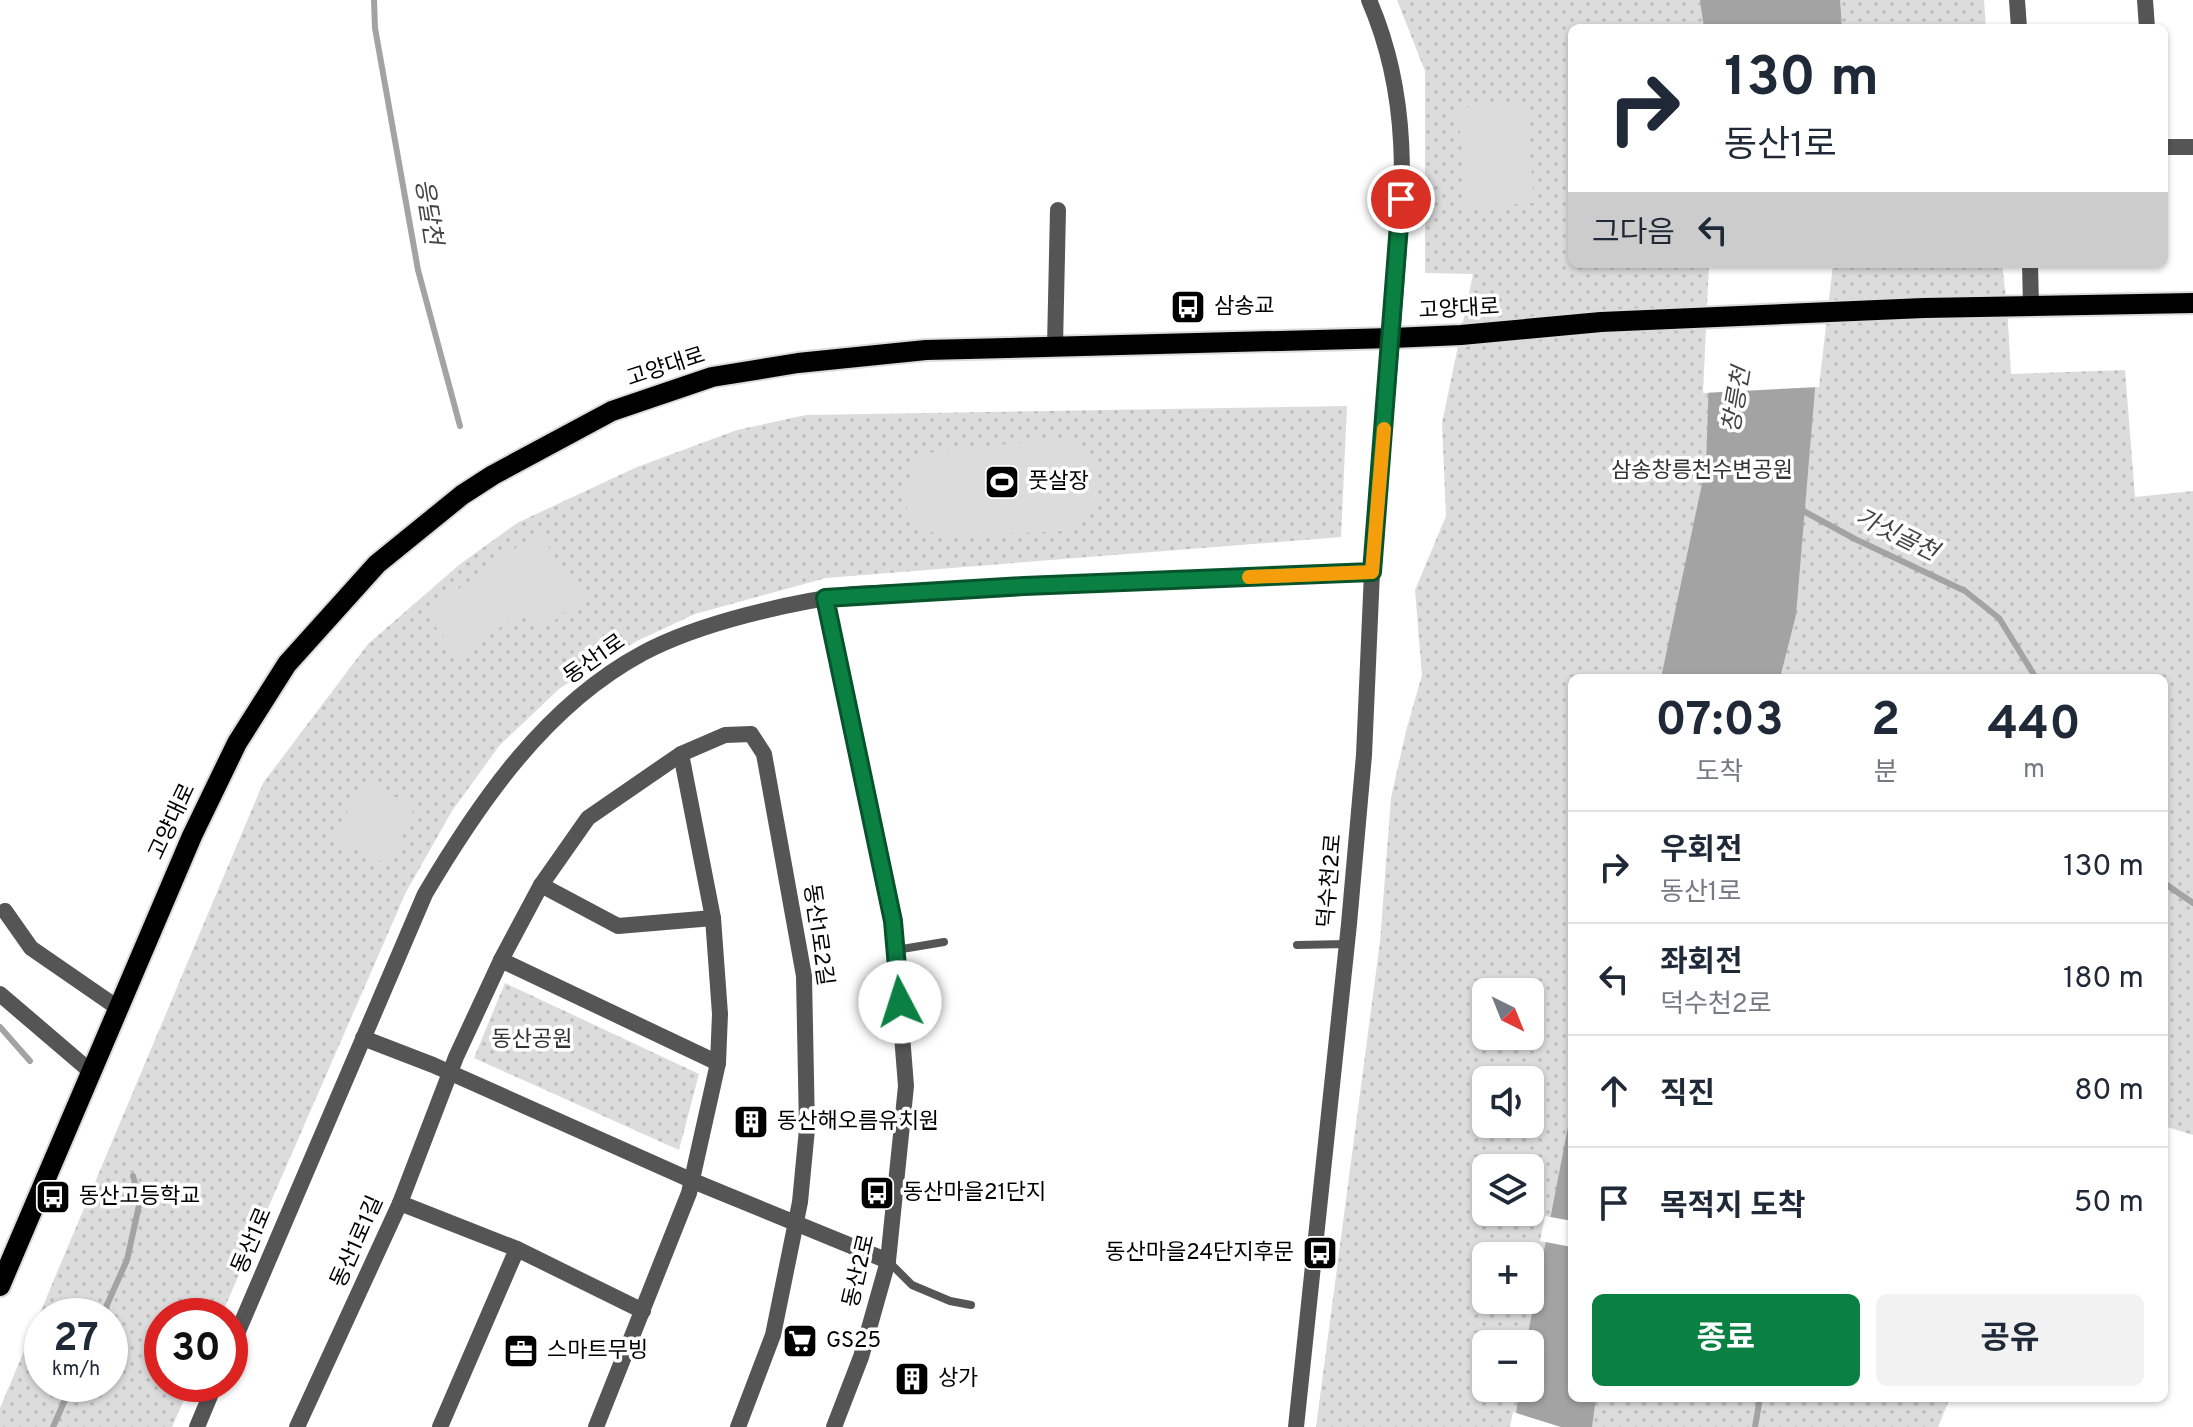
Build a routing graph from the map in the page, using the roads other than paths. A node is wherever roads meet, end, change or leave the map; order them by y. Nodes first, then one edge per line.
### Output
1 (1369, 0) edge
2 (2017, 0) edge
3 (2145, 0) edge
4 (2019, 24) edge
5 (2147, 24) edge
6 (2168, 147) edge
7 (2193, 147) edge
8 (1058, 210) dead end
9 (2030, 268) edge
10 (2193, 303) edge
11 (2031, 306) junction
12 (1392, 338) junction
13 (1055, 346) junction
14 (1372, 572) junction
15 (825, 598) junction
16 (681, 754) junction
17 (541, 885) junction
18 (5, 911) dead end
19 (713, 918) junction
20 (944, 942) dead end
21 (1347, 944) junction
22 (1297, 945) dead end
23 (895, 950) junction
24 (501, 960) junction
25 (0, 994) edge
26 (118, 1008) junction
27 (363, 1038) junction
28 (718, 1063) junction
29 (90, 1071) junction
30 (450, 1072) junction
31 (693, 1181) junction
32 (400, 1203) junction
33 (795, 1221) junction
34 (517, 1249) junction
35 (888, 1261) junction
36 (0, 1286) edge
37 (971, 1305) dead end
38 (248, 1308) edge
39 (643, 1311) junction
40 (207, 1402) edge
41 (197, 1427) edge
42 (297, 1427) edge
43 (440, 1427) edge
44 (596, 1427) edge
45 (738, 1427) edge
46 (834, 1427) edge
47 (1296, 1427) edge

1 - 12 street, 덕수천2로
2 - 4 street
3 - 5 street
6 - 7 street
8 - 13 street
9 - 11 street
10 - 11 main road
11 - 12 main road, 고양대로
12 - 13 main road, 고양대로
12 - 14 street, 덕수천2로
13 - 26 main road, 고양대로
14 - 15 street, 동산1로
14 - 21 street, 덕수천2로
15 - 23 street, 동산2로
15 - 27 street, 동산1로
16 - 17 street, 동산1로2길
16 - 19 street
16 - 33 street, 동산1로2길
17 - 19 street
17 - 24 street, 동산1로2길
18 - 26 street
19 - 28 street
20 - 23 lane
21 - 22 lane
21 - 47 street, 덕수천2로
23 - 35 street, 동산2로
24 - 28 street
24 - 30 street, 동산1로2길
25 - 29 street
26 - 29 main road, 고양대로
27 - 30 street
27 - 38 street, 동산1로
28 - 31 street
29 - 36 main road, 고양대로
30 - 31 street
30 - 32 street, 동산1로1길
31 - 33 street
31 - 39 street
32 - 34 street
32 - 42 street, 동산1로1길
33 - 35 street
33 - 45 street
34 - 39 street
34 - 43 street
35 - 37 lane
35 - 46 street, 동산2로
39 - 44 street
40 - 41 street

